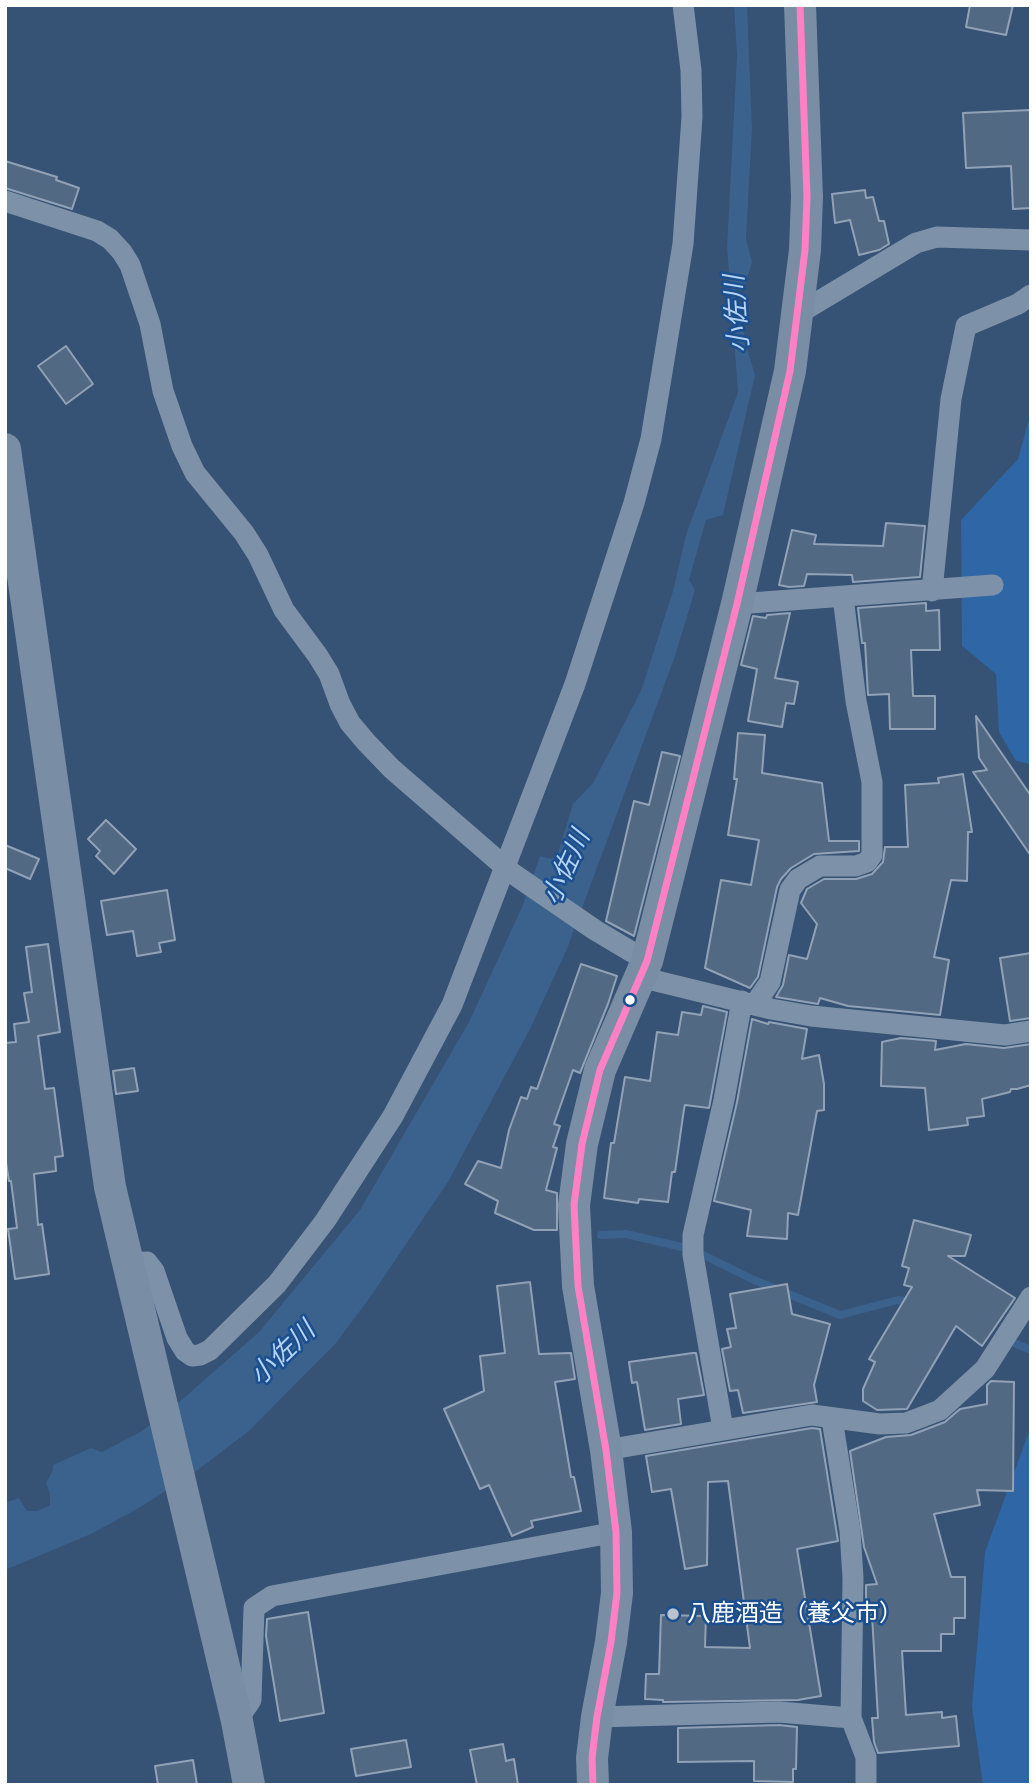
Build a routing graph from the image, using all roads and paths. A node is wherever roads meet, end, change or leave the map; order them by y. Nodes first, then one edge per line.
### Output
1 (683, 5) edge
2 (800, 5) edge
3 (5, 201) edge
4 (1031, 240) edge
5 (1031, 295) edge
6 (796, 315) junction
7 (5, 449) edge
8 (993, 585) dead end
9 (932, 591) junction
10 (843, 597) junction
11 (737, 604) junction
12 (509, 870) junction
13 (643, 969) junction
14 (749, 1002) junction
15 (1031, 1031) edge
16 (128, 1263) junction
17 (1031, 1297) edge
18 (832, 1419) junction
19 (723, 1429) junction
20 (606, 1450) junction
21 (616, 1532) junction
22 (597, 1717) junction
23 (851, 1718) junction
24 (237, 1721) junction
25 (249, 1785) edge
26 (593, 1785) edge
27 (866, 1785) edge

1 - 12 street
2 - 6 main road
3 - 12 street
4 - 6 street
5 - 9 street
6 - 11 main road
7 - 16 main road
8 - 9 street
9 - 10 street
10 - 11 street
10 - 14 street
11 - 13 main road
12 - 13 street
12 - 16 street
13 - 14 street
13 - 20 main road
14 - 15 street
14 - 19 street
16 - 24 main road
17 - 18 street
18 - 19 street
18 - 23 street
19 - 20 street
20 - 21 main road
21 - 22 main road
21 - 24 street
22 - 23 street
22 - 26 main road
23 - 27 street
24 - 25 main road

